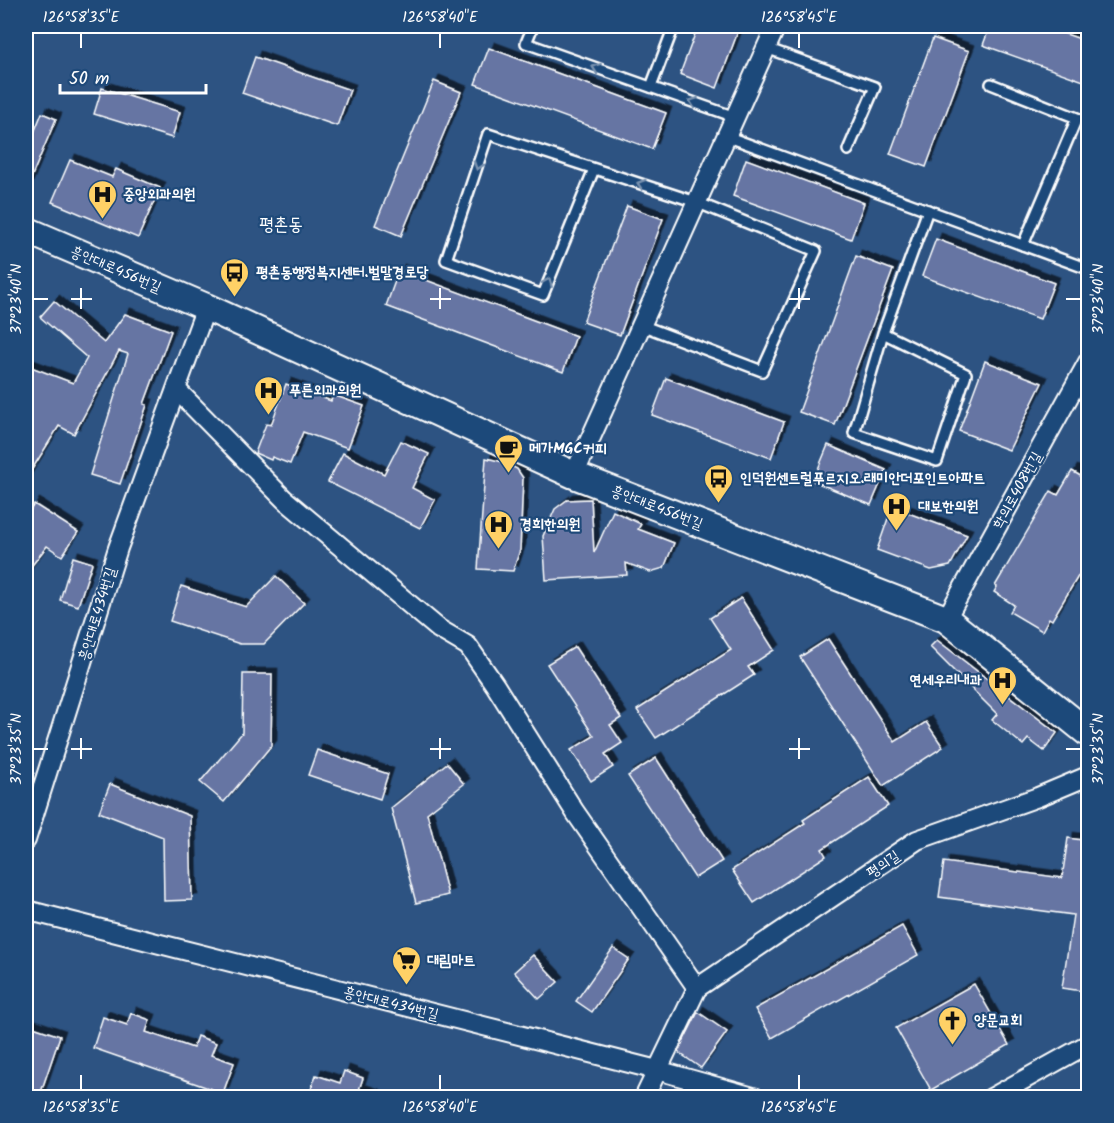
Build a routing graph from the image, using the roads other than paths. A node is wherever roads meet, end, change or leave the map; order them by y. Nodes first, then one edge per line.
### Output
1 (533, 26) edge
2 (674, 26) edge
3 (776, 26) edge
4 (766, 48) junction
5 (991, 84) dead end
6 (651, 87) junction
7 (735, 117) junction
8 (726, 136) junction
9 (848, 150) dead end
10 (594, 169) junction
11 (696, 202) junction
12 (927, 210) junction
13 (26, 230) edge
14 (1023, 244) junction
15 (1089, 269) edge
16 (206, 307) junction
17 (641, 325) junction
18 (883, 333) junction
19 (1089, 362) edge
20 (177, 390) junction
21 (574, 475) junction
22 (946, 619) junction
23 (1089, 733) edge
24 (1089, 776) edge
25 (26, 840) edge
26 (26, 910) edge
27 (697, 988) junction
28 (1089, 1044) edge
29 (657, 1070) junction
30 (644, 1098) edge
31 (757, 1098) edge
32 (991, 1098) edge

6 -> 1 lane
2 - 6 lane
3 - 4 street
4 - 7 street
4 - 9 lane
5 - 14 lane
7 -> 6 lane
7 - 8 street
8 - 11 street
8 - 12 lane
10 -> 10 lane
11 -> 10 lane
11 - 17 street
11 - 17 lane
12 - 14 lane
12 - 18 lane
13 - 16 street, 흥안대로456번길
14 - 15 lane
16 - 20 street
16 - 21 street, 흥안대로456번길
17 - 21 street
18 - 18 lane
19 - 22 street, 학의로408번길
20 - 25 street, 흥안대로434번길
20 - 27 street
21 - 22 street, 흥안대로456번길
22 - 23 street, 흥안대로456번길
24 - 27 street, 평의길
26 - 29 street, 흥안대로434번길
27 - 29 street
28 - 32 street
29 - 30 street
29 - 31 street, 흥안대로434번길

